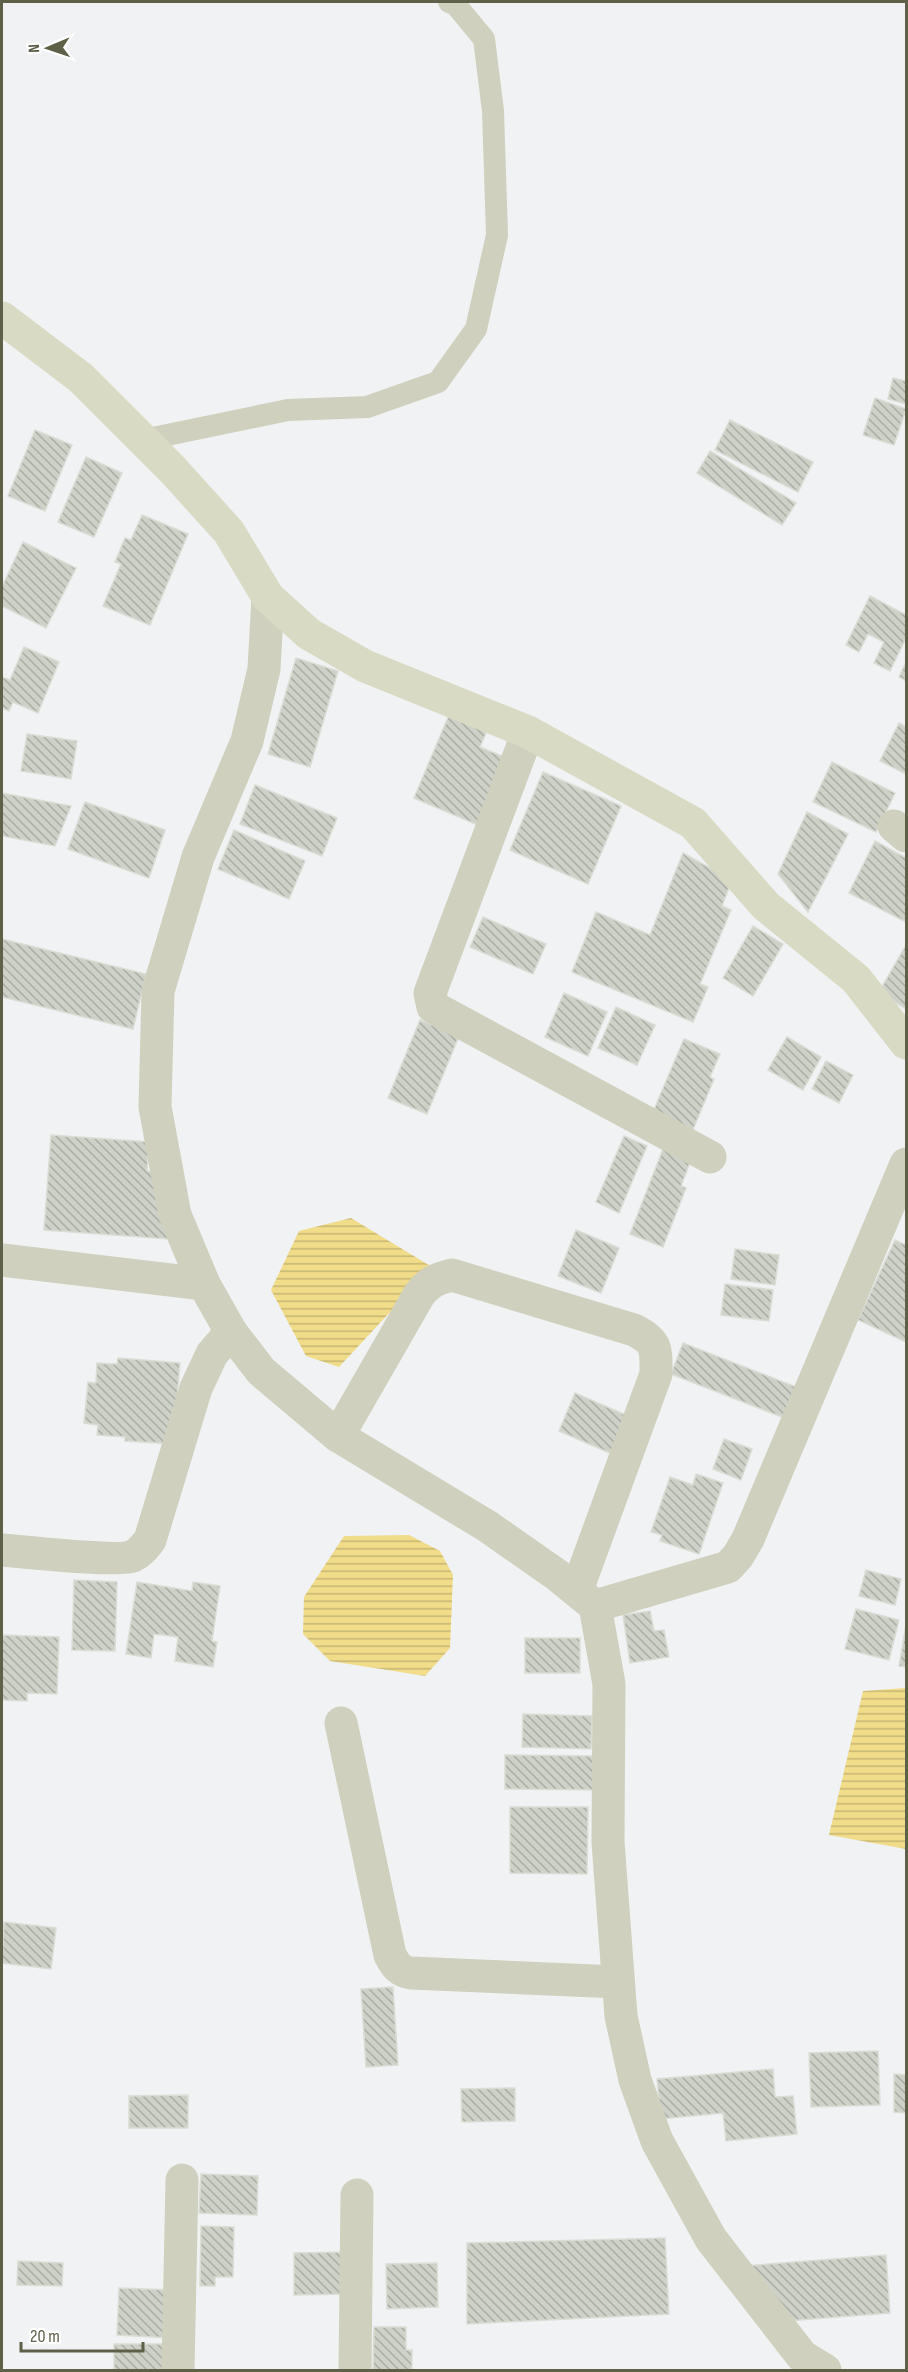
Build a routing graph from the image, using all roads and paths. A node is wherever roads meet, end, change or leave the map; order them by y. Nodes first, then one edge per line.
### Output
1 (449, 2) edge
2 (2, 318) edge
3 (143, 440) junction
4 (268, 597) junction
5 (528, 732) junction
6 (906, 1043) edge
7 (710, 1156) dead end
8 (906, 1164) edge
9 (2, 1260) edge
10 (204, 1284) junction
11 (231, 1332) junction
12 (338, 1436) junction
13 (2, 1550) edge
14 (586, 1598) junction
15 (341, 1723) dead end
16 (618, 1982) junction
17 (182, 2180) dead end
18 (357, 2195) dead end
19 (806, 2366) edge
20 (178, 2370) edge
21 (355, 2370) edge

1 - 3 lane
2 - 3 street
3 - 4 street
4 - 5 street
4 - 10 street
5 - 6 street
5 - 7 street
8 - 14 street
9 - 10 street
10 - 11 street
11 - 12 street
11 - 13 street
12 - 14 street
12 - 14 street
14 - 16 street
15 - 16 street
16 - 19 street
17 - 20 street
18 - 21 street

